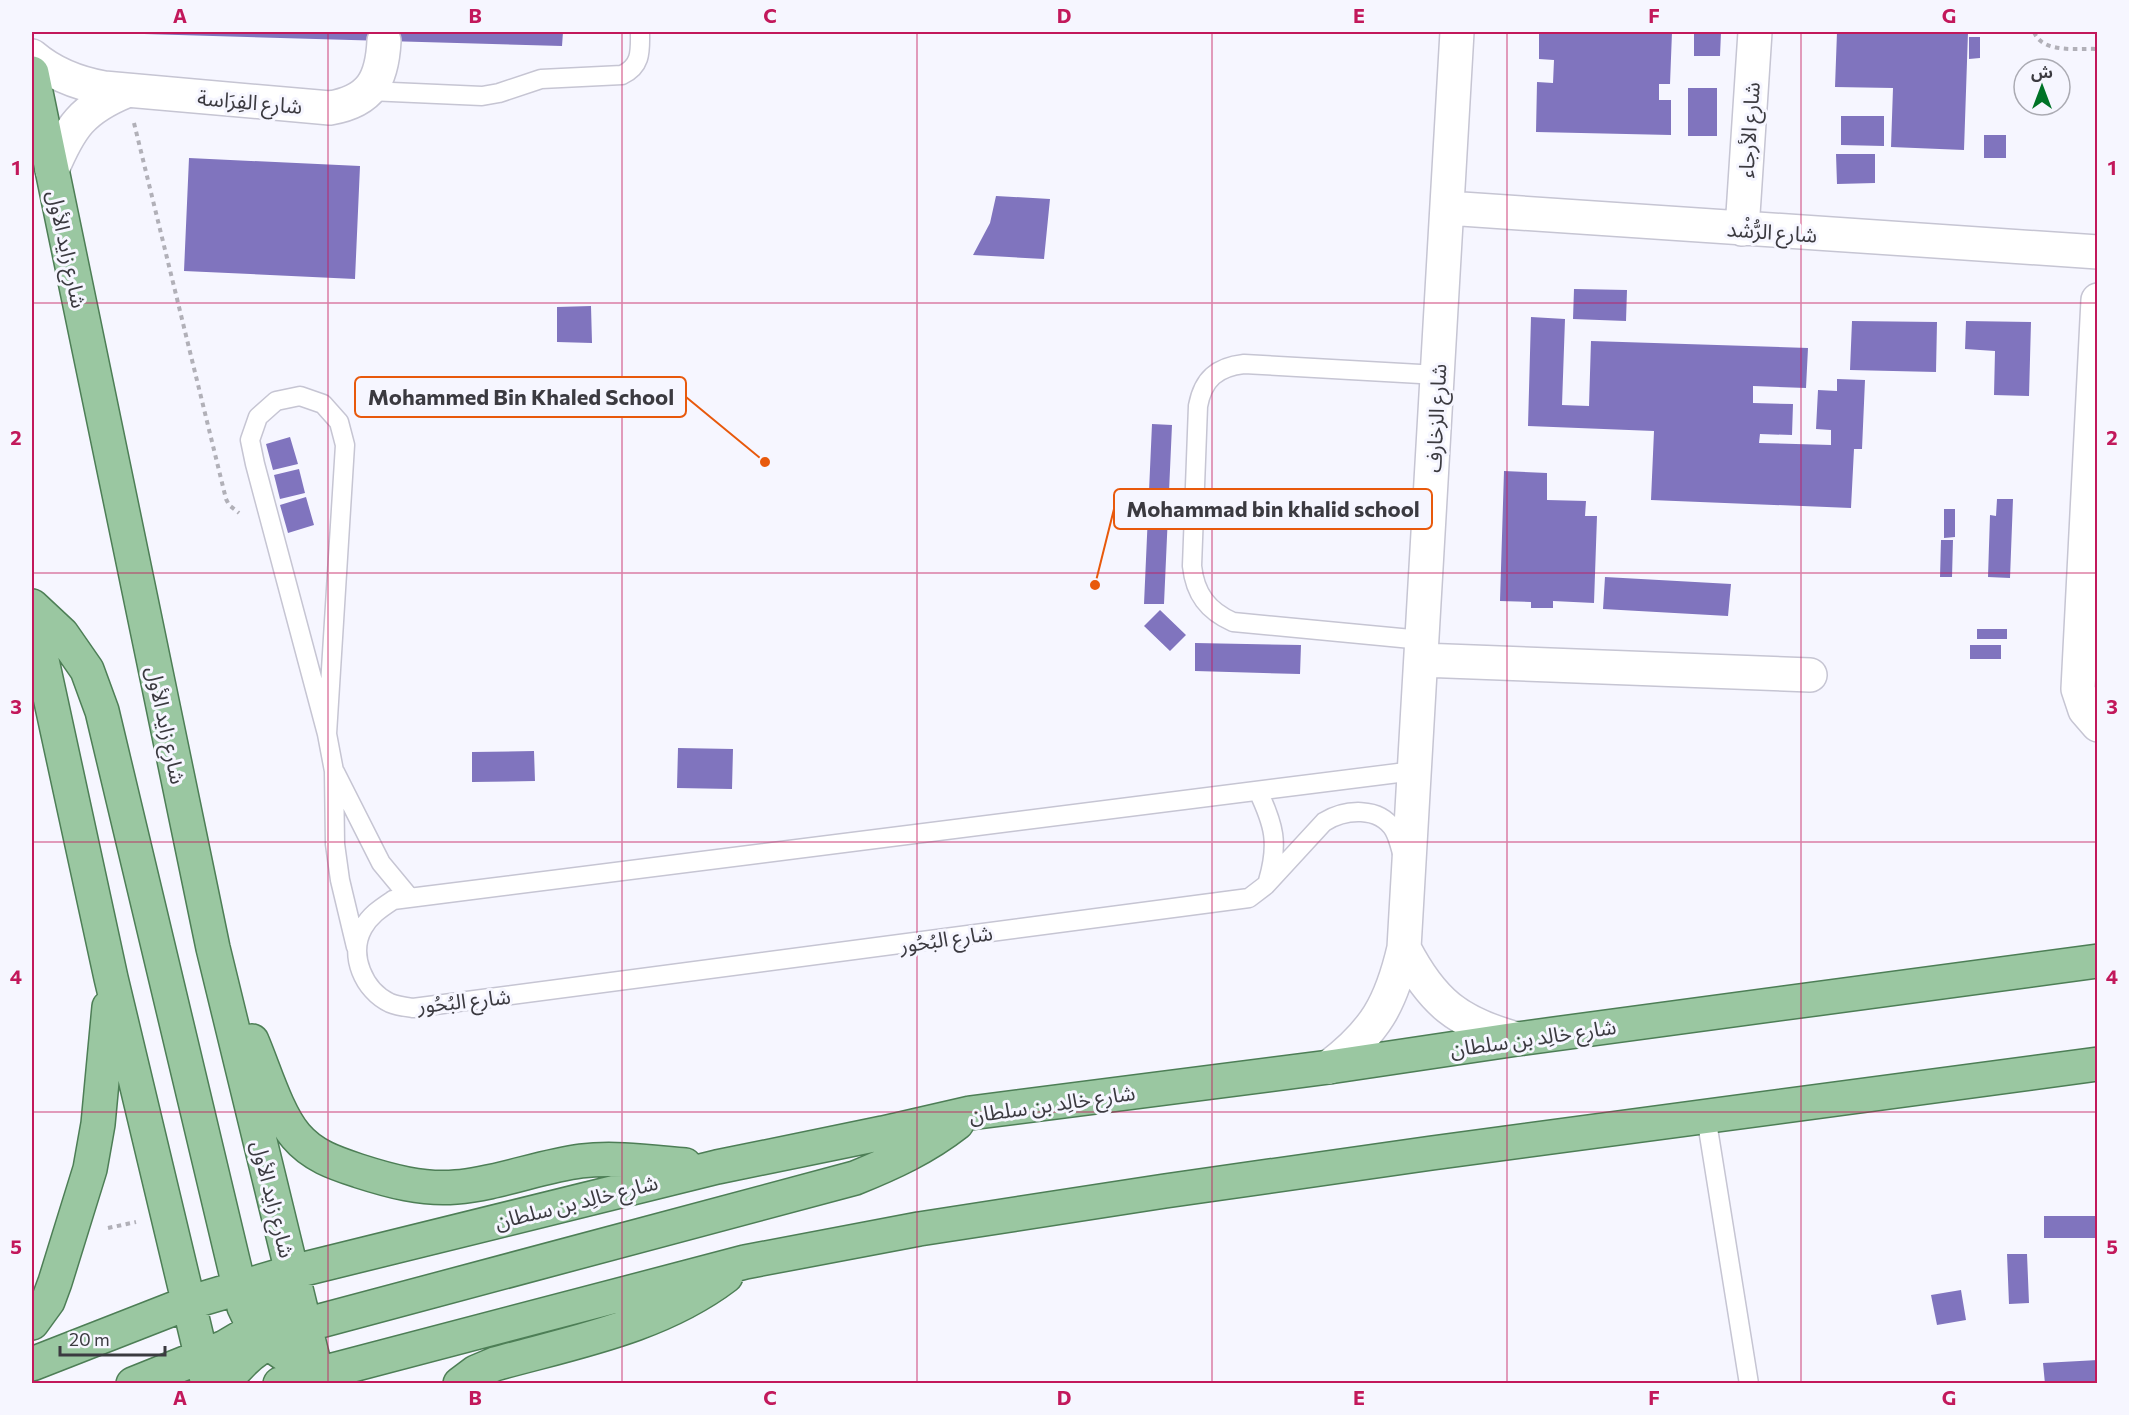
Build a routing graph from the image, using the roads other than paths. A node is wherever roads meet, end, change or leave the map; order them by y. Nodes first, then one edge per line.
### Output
1 (640, 32) edge
2 (1457, 32) edge
3 (1755, 32) edge
4 (384, 41) dead end
5 (32, 56) edge
6 (32, 73) edge
7 (126, 91) junction
8 (369, 91) junction
9 (52, 170) junction
10 (1447, 208) junction
11 (1742, 229) junction
12 (2097, 252) edge
13 (2097, 300) edge
14 (1437, 375) junction
15 (32, 606) edge
16 (32, 614) edge
17 (1421, 650) junction
18 (1810, 675) dead end
19 (2097, 726) edge
20 (327, 734) junction
21 (334, 771) junction
22 (1414, 771) junction
23 (1258, 791) junction
24 (1408, 868) junction
25 (1266, 885) junction
26 (410, 898) junction
27 (213, 948) junction
28 (1404, 948) junction
29 (357, 952) junction
30 (2097, 961) edge
31 (111, 978) junction
32 (1517, 1039) junction
33 (2097, 1064) edge
34 (1329, 1067) junction
35 (970, 1113) junction
36 (1706, 1116) junction
37 (717, 1167) junction
38 (745, 1262) junction
39 (292, 1272) junction
40 (240, 1288) junction
41 (188, 1303) junction
42 (32, 1323) edge
43 (305, 1325) junction
44 (254, 1349) edge
45 (32, 1364) edge
46 (204, 1370) edge
47 (317, 1375) junction
48 (133, 1383) edge
49 (224, 1383) edge
50 (280, 1383) edge
51 (460, 1383) edge
52 (1749, 1383) edge

1 - 8 lane
2 - 10 street, شارع الزخارف
3 - 11 street, شارع الأرجاء
4 - 8 street
5 - 7 street, شارع الفِرَاسة
6 - 9 main road, شارع زايد الأول
7 - 8 street, شارع الفِرَاسة
7 - 9 street, شارع الفِرَاسة
9 - 27 main road, شارع زايد الأول
10 - 11 street, شارع الرُّشْد
10 - 14 street, شارع الزخارف
11 - 12 street, شارع الرُّشْد
13 - 19 street
14 - 17 street, شارع الزخارف
14 - 17 lane
15 - 40 main road
16 - 31 main road
17 - 18 street
17 - 22 street, شارع الزخارف
20 - 20 lane
20 - 21 lane
21 - 26 lane
21 - 29 lane, شارع البُحُور
22 - 23 lane
22 - 24 street, شارع الزخارف
23 - 25 lane
23 - 26 lane
24 - 25 lane, شارع البُحُور
24 - 28 street, شارع الزخارف
25 - 29 lane, شارع البُحُور
26 - 29 lane
27 - 37 main road
27 - 39 main road, شارع زايد الأول
28 - 32 street
28 - 34 street, شارع الزخارف
30 - 32 main road, شارع خالِد بن سلطان
31 - 41 main road
31 - 42 main road
32 - 34 main road, شارع خالِد بن سلطان
33 - 36 main road
34 - 35 main road, شارع خالِد بن سلطان
35 - 37 main road, شارع خالِد بن سلطان
35 - 43 main road
36 - 38 main road
36 - 52 lane
37 - 39 main road, شارع خالِد بن سلطان
38 - 47 main road
38 - 51 main road
39 - 40 main road, شارع خالِد بن سلطان
39 - 43 main road, شارع زايد الأول
39 - 44 main road
40 - 41 main road, شارع خالِد بن سلطان
40 - 44 main road
41 - 44 main road
41 - 45 main road, شارع خالِد بن سلطان
41 - 46 main road
43 - 44 main road
43 - 47 main road, شارع زايد الأول
44 - 46 main road
44 - 47 main road
44 - 49 main road
46 - 48 main road
47 - 50 main road

